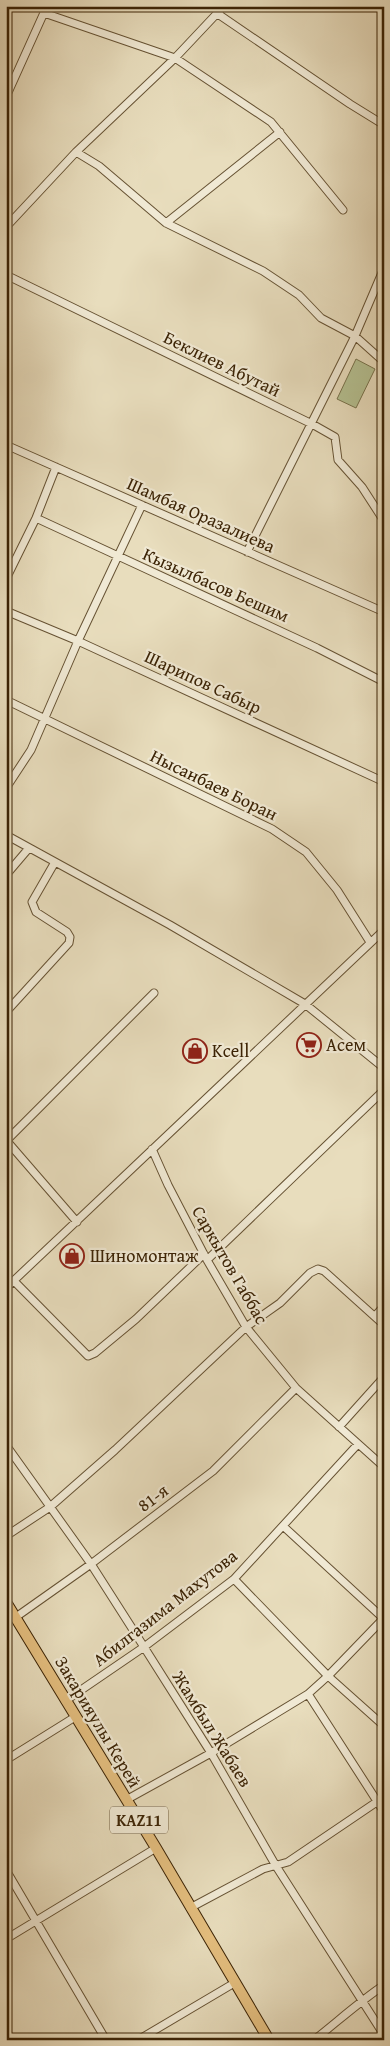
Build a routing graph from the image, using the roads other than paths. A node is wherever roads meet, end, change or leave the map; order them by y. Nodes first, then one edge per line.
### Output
1 (224, 6) edge
2 (45, 10) edge
3 (218, 14) junction
4 (175, 58) junction
5 (6, 97) edge
6 (384, 125) edge
7 (280, 132) junction
8 (76, 152) junction
9 (343, 210) dead end
10 (166, 223) junction
11 (6, 227) edge
12 (384, 268) edge
13 (6, 275) edge
14 (380, 286) edge
15 (355, 336) junction
16 (384, 362) edge
17 (312, 424) junction
18 (6, 445) edge
19 (56, 467) junction
20 (142, 505) junction
21 (36, 518) junction
22 (384, 521) edge
23 (247, 552) junction
24 (118, 557) junction
25 (6, 579) edge
26 (6, 611) edge
27 (384, 612) edge
28 (78, 641) junction
29 (384, 682) edge
30 (6, 700) edge
31 (45, 719) junction
32 (384, 785) edge
33 (6, 788) edge
34 (6, 835) edge
35 (29, 848) junction
36 (55, 862) junction
37 (6, 875) edge
38 (384, 930) edge
39 (370, 942) junction
40 (154, 993) dead end
41 (305, 1004) junction
42 (6, 1012) edge
43 (384, 1068) edge
44 (384, 1090) edge
45 (6, 1140) edge
46 (152, 1149) junction
47 (77, 1222) junction
48 (205, 1257) junction
49 (14, 1281) junction
50 (6, 1288) edge
51 (384, 1306) edge
52 (375, 1316) junction
53 (384, 1325) edge
54 (246, 1327) junction
55 (384, 1377) edge
56 (296, 1388) junction
57 (339, 1427) junction
58 (6, 1444) edge
59 (358, 1444) junction
60 (384, 1467) edge
61 (50, 1507) junction
62 (284, 1526) junction
63 (6, 1536) edge
64 (91, 1564) junction
65 (234, 1579) junction
66 (6, 1602) edge
67 (16, 1617) junction
68 (384, 1618) edge
69 (144, 1647) junction
70 (328, 1676) junction
71 (308, 1694) junction
72 (65, 1701) junction
73 (75, 1717) junction
74 (384, 1726) edge
75 (211, 1753) junction
76 (6, 1760) edge
77 (380, 1799) edge
78 (126, 1800) junction
79 (384, 1812) edge
80 (156, 1848) junction
81 (276, 1866) junction
82 (6, 1870) edge
83 (190, 1908) junction
84 (36, 1921) junction
85 (6, 1939) edge
86 (236, 1982) junction
87 (384, 1985) edge
88 (361, 2000) junction
89 (384, 2035) edge
90 (106, 2040) edge
91 (138, 2040) edge
92 (269, 2040) edge
93 (314, 2040) edge

1 - 3 street
2 - 4 street
2 - 5 street
3 - 4 street
3 - 6 street
4 - 7 street
4 - 8 street
7 - 9 street
7 - 10 street
8 - 10 street
8 - 11 street
10 - 15 street
12 - 14 street
13 - 17 street, Беклиев Абутай
14 - 15 street
15 - 16 street
15 - 17 street
17 - 22 street, Беклиев Абутай
17 - 23 street
18 - 19 street, Шамбая Оразалиева
19 - 20 street, Шамбая Оразалиева
19 - 21 street
20 - 23 street, Шамбая Оразалиева
20 - 24 street
21 - 24 street, Кызылбасов Бешим
21 - 25 street
23 - 27 street, Шамбая Оразалиева
24 - 28 street
24 - 29 street, Кызылбасов Бешим
26 - 28 street, Шарипов Сабыр
28 - 31 street
28 - 32 street, Шарипов Сабыр
30 - 31 street, Нысанбаев Боран
31 - 33 street
31 - 39 street, Нысанбаев Боран
34 - 35 street
35 - 36 street
35 - 37 street
36 - 41 street
36 - 42 street
38 - 39 street
39 - 41 street
40 - 45 street
41 - 43 street
41 - 46 street
44 - 48 street
45 - 47 street
46 - 47 street
46 - 48 street, Саркытов Габбас
47 - 49 street
48 - 49 street
48 - 54 street, Саркытов Габбас
49 - 50 street
51 - 52 street
52 - 53 street
52 - 54 street
54 - 56 street, Саркытов Габбас
54 - 61 street
55 - 57 street
56 - 57 street, Саркытов Габбас
56 - 64 street, 81-я
57 - 59 street, Саркытов Габбас
58 - 61 street, Жамбыл Жабаев
59 - 60 street, Саркытов Габбас
59 - 62 street, Абилгазима Махутова
61 - 63 street
61 - 64 street, Жамбыл Жабаев
62 - 65 street, Абилгазима Махутова
62 - 68 street
64 - 67 street, 81-я
64 - 69 street, Жамбыл Жабаев
65 - 69 street, Абилгазима Махутова
65 - 70 street
66 - 67 highway, Закарияулы Керей / KAZ11
67 - 72 highway, Закарияулы Керей / KAZ11
68 - 70 street
69 - 72 street, Абилгазима Махутова
69 - 75 street, Жамбыл Жабаев
70 - 71 street
70 - 74 street
71 - 75 street
71 - 77 street
72 - 73 highway, Закарияулы Керей / KAZ11
73 - 76 street
73 - 78 highway, Закарияулы Керей / KAZ11
75 - 78 street
75 - 81 street, Жамбыл Жабаев
77 - 79 street
77 - 81 street
78 - 80 highway, Закарияулы Керей / KAZ11
80 - 83 highway, Закарияулы Керей / KAZ11
80 - 84 street
81 - 83 street
81 - 88 street, Жамбыл Жабаев
82 - 84 street
83 - 86 highway, Закарияулы Керей / KAZ11
84 - 85 street
84 - 90 street
86 - 91 street
86 - 92 highway, Закарияулы Керей / KAZ11
87 - 88 street
88 - 89 street, Жамбыл Жабаев
88 - 93 street

